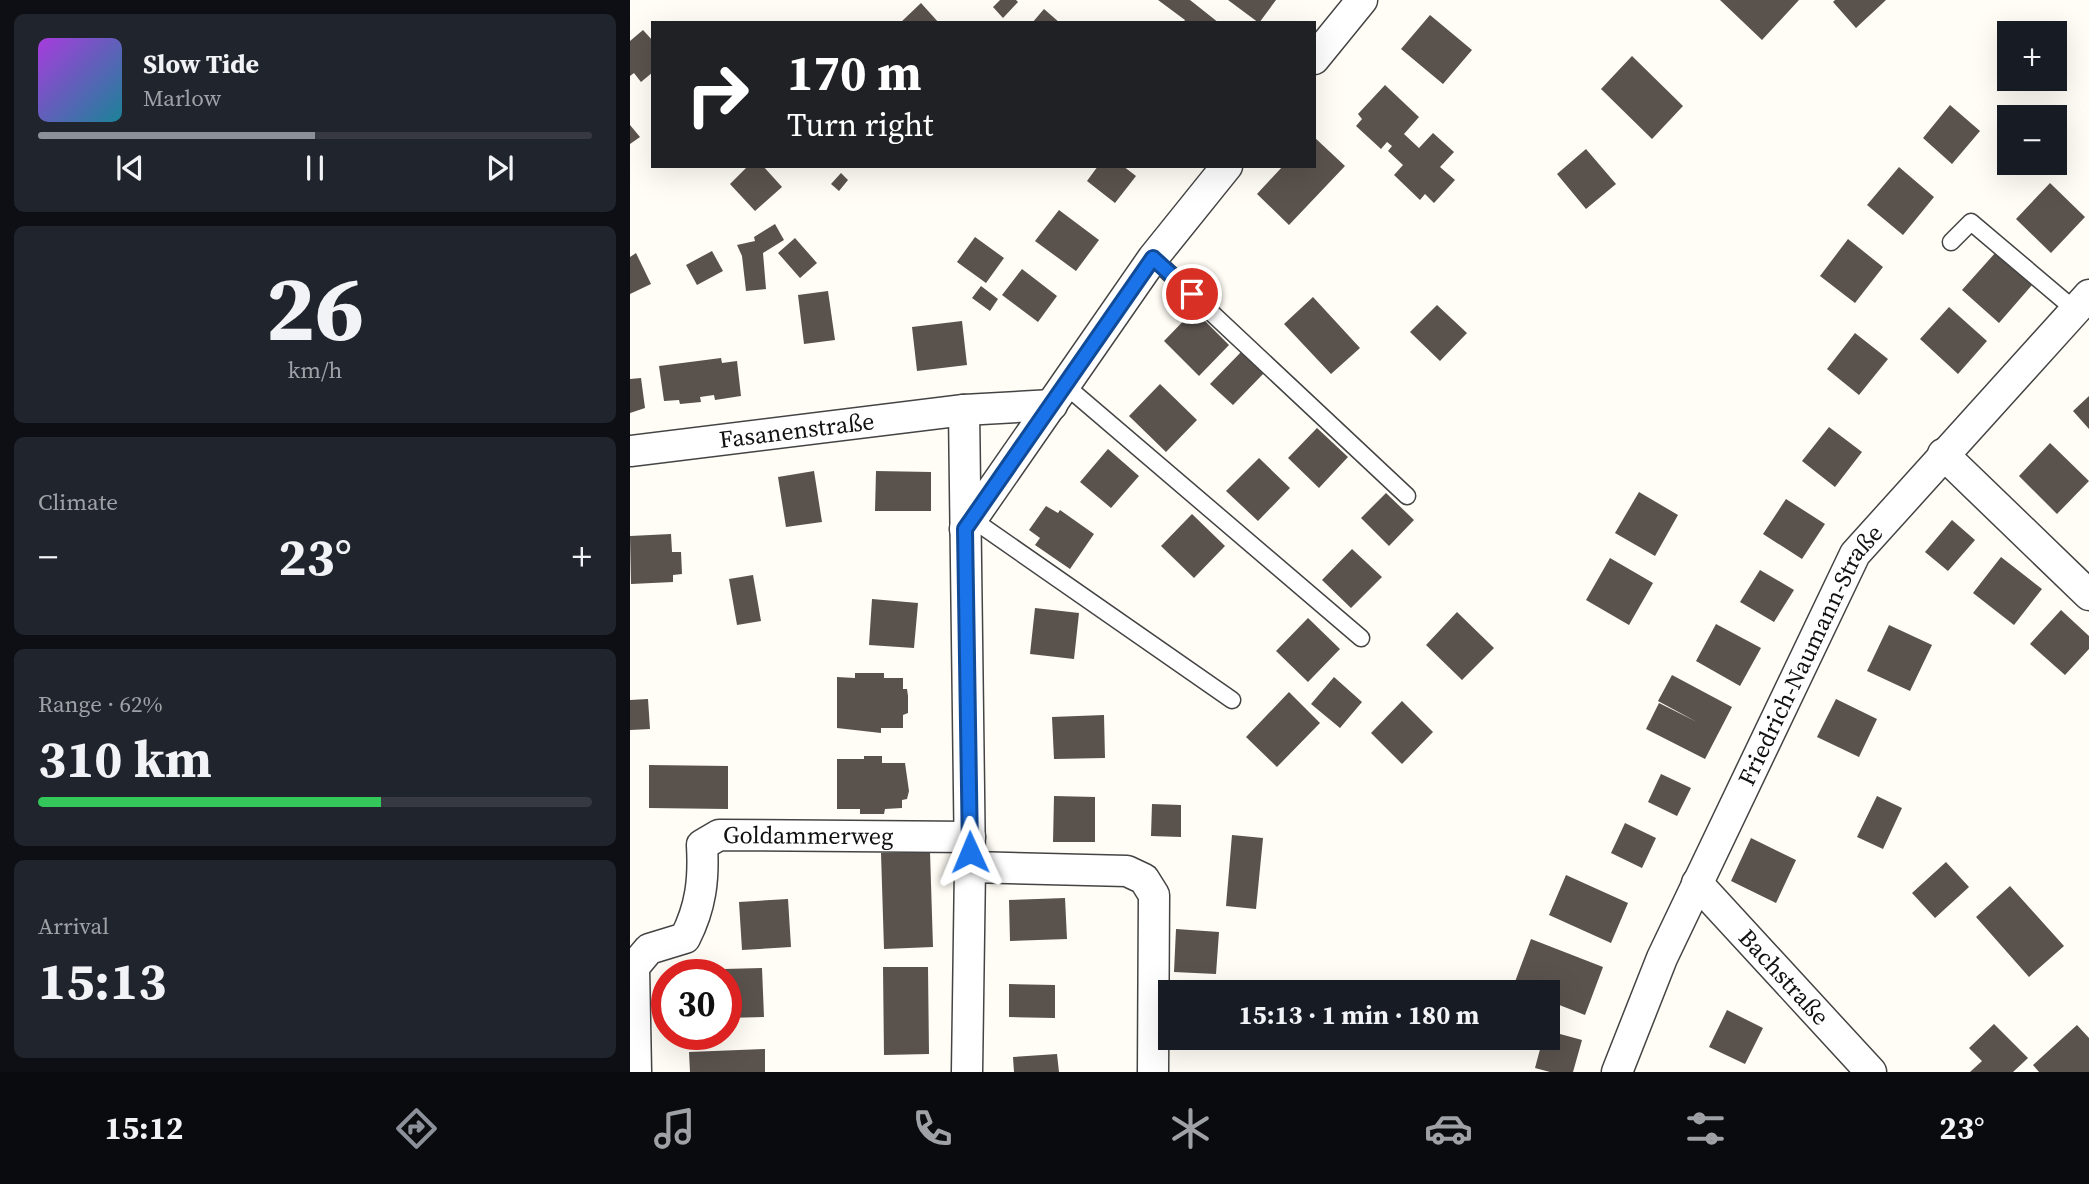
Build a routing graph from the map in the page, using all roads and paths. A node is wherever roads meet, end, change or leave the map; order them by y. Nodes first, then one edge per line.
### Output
1 (1362, 0) edge
2 (1316, 57) edge
3 (1225, 168) edge
4 (1951, 243) dead end
5 (1153, 258) junction
6 (2082, 303) edge
7 (1059, 395) junction
8 (964, 410) junction
9 (630, 451) edge
10 (1943, 454) junction
11 (1406, 496) dead end
12 (968, 524) junction
13 (2089, 595) edge
14 (1361, 638) dead end
15 (1232, 700) dead end
16 (970, 837) junction
17 (970, 867) junction
18 (1697, 883) junction
19 (636, 1072) edge
20 (967, 1072) edge
21 (1153, 1072) edge
22 (1617, 1072) edge
23 (1871, 1072) edge

1 - 2 street
3 - 5 street
4 - 6 lane
5 - 7 street
5 - 11 lane
6 - 10 street, Friedrich-Naumann-Straße
7 - 8 street, Fasanenstraße
7 - 12 street
7 - 14 lane
8 - 9 street, Fasanenstraße
8 - 12 street
10 - 13 street
10 - 18 street, Friedrich-Naumann-Straße
12 - 15 lane
12 - 16 street
16 - 17 street
16 - 19 street, Goldammerweg
17 - 20 street
17 - 21 street
18 - 22 street, Friedrich-Naumann-Straße
18 - 23 street, Bachstraße

